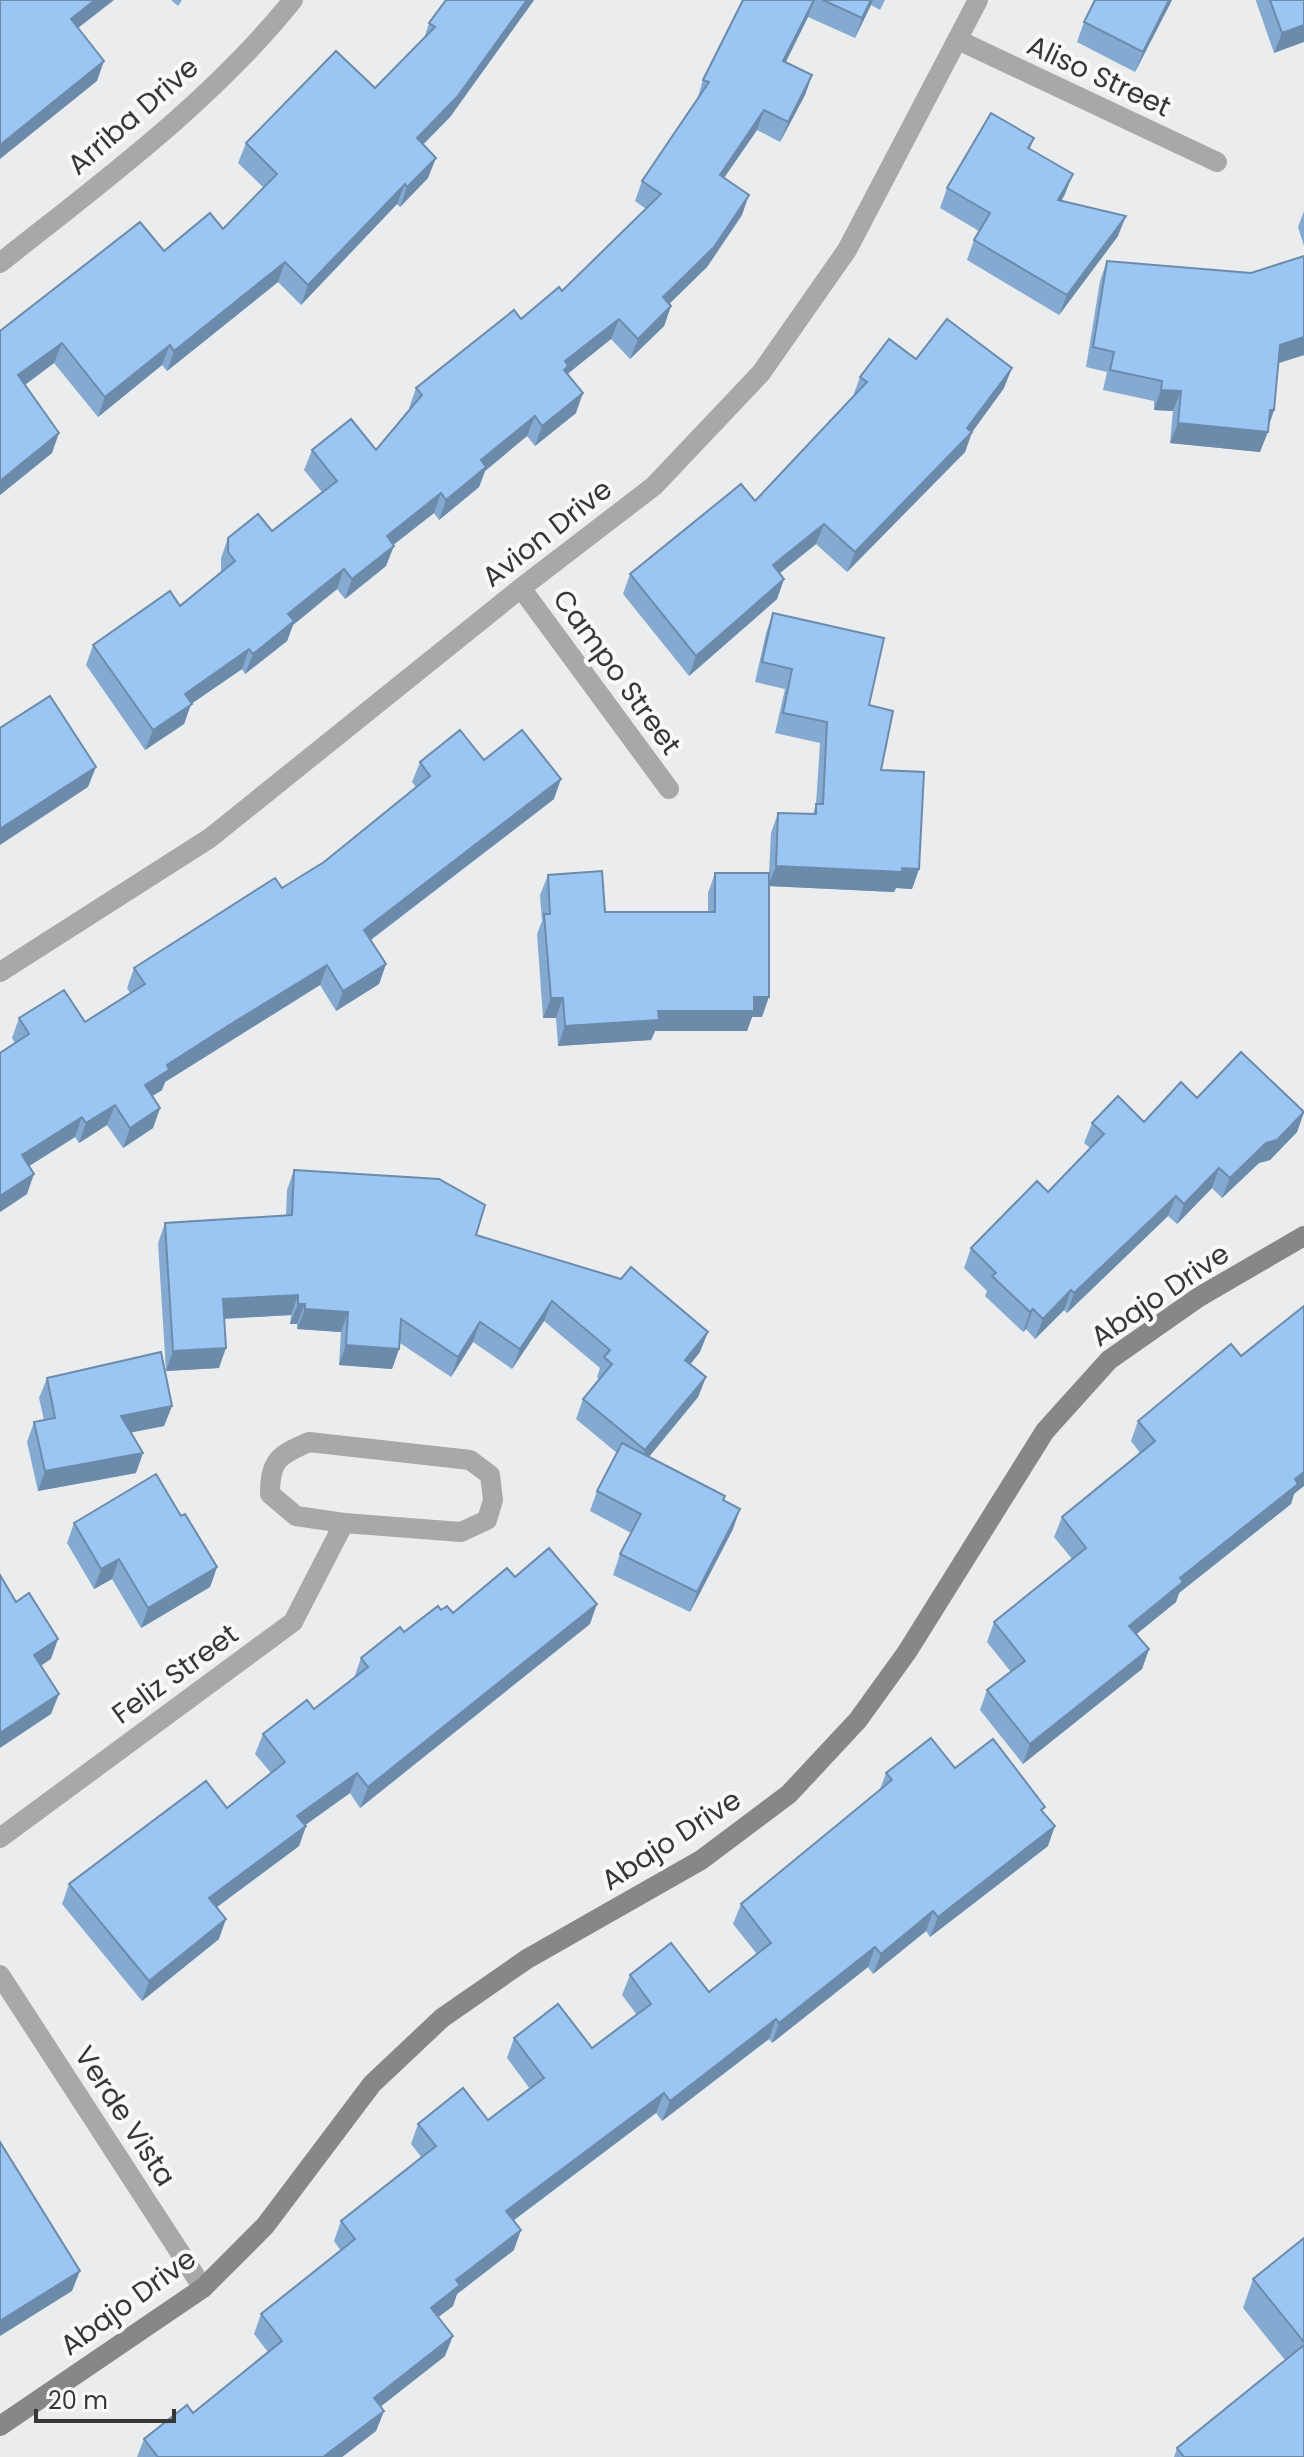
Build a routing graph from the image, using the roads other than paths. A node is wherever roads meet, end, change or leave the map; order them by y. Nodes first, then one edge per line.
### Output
1 (293, 0) edge
2 (978, 0) edge
3 (958, 40) junction
4 (1217, 162) dead end
5 (0, 263) edge
6 (521, 588) junction
7 (669, 789) dead end
8 (0, 972) edge
9 (1304, 1236) edge
10 (344, 1523) junction
11 (0, 1838) edge
12 (0, 1975) edge
13 (203, 2288) junction
14 (0, 2426) edge

1 - 5 street, Arriba Drive
2 - 3 street, Avion Drive
3 - 4 street, Aliso Street
3 - 6 street, Avion Drive
6 - 7 street, Campo Street
6 - 8 street, Avion Drive
9 - 13 street, Abajo Drive
10 - 10 street
10 - 11 street, Feliz Street
12 - 13 street, Verde Vista
13 - 14 street, Abajo Drive

